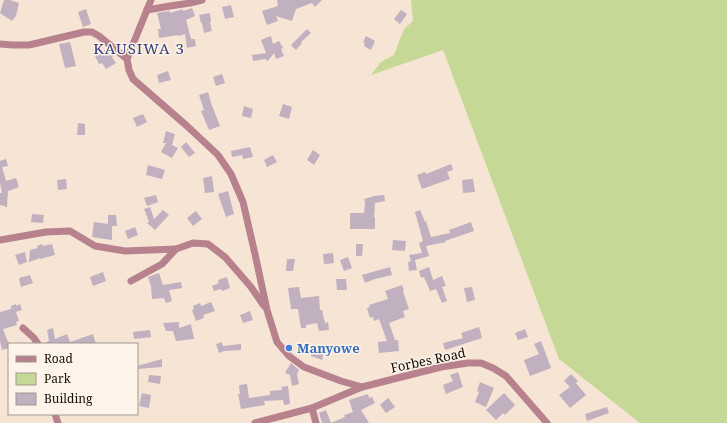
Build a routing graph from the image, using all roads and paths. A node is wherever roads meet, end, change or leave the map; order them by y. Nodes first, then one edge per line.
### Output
1 (151, 0) edge
2 (202, 0) edge
3 (147, 10) junction
4 (0, 44) edge
5 (127, 59) junction
6 (0, 240) edge
7 (176, 249) junction
8 (131, 281) dead end
9 (267, 310) junction
10 (23, 328) dead end
11 (37, 343) edge
12 (362, 387) junction
13 (312, 408) junction
14 (255, 423) edge
15 (316, 423) edge
16 (547, 423) edge

1 - 3 street
2 - 3 street
3 - 5 street
4 - 5 street
5 - 9 street
6 - 7 street
7 - 8 street
7 - 9 street
9 - 12 street
10 - 11 street
12 - 13 street, Forbes Road
12 - 16 street, Forbes Road
13 - 14 street, Forbes Road
13 - 15 street

